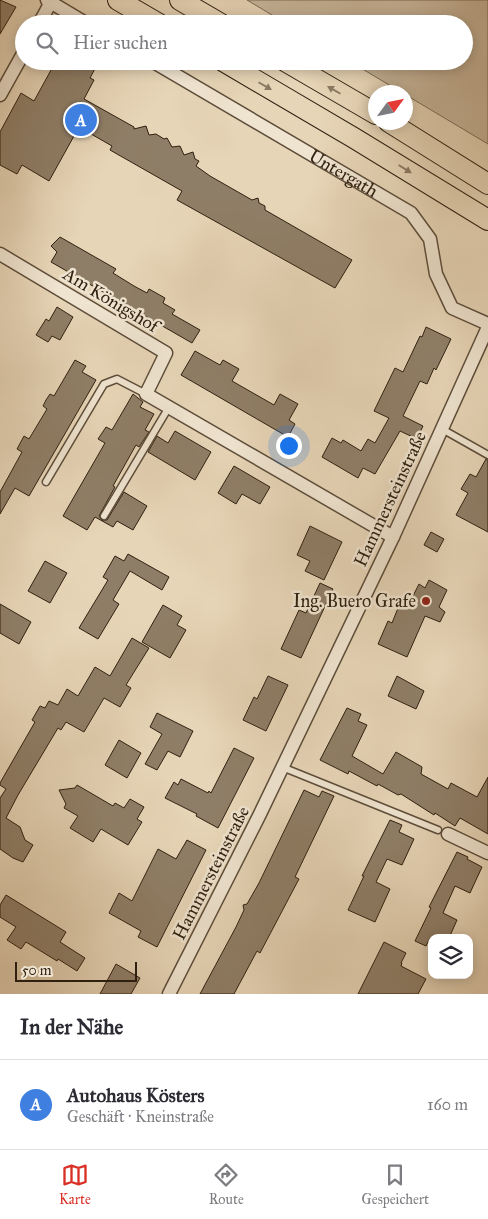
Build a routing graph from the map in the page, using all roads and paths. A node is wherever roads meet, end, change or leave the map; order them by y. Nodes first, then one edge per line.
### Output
1 (118, 0) edge
2 (180, 0) edge
3 (200, 0) edge
4 (49, 1) edge
5 (43, 15) edge
6 (73, 15) edge
7 (144, 15) edge
8 (206, 15) edge
9 (214, 15) edge
10 (15, 68) edge
11 (167, 70) edge
12 (238, 70) edge
13 (300, 70) edge
14 (0, 95) edge
15 (368, 109) edge
16 (402, 130) edge
17 (488, 184) edge
18 (488, 220) edge
19 (0, 254) edge
20 (488, 325) edge
21 (146, 394) junction
22 (169, 406) junction
23 (442, 430) junction
24 (488, 455) edge
25 (46, 482) dead end
26 (104, 516) dead end
27 (393, 537) junction
28 (282, 766) junction
29 (443, 832) joint
30 (488, 853) edge
31 (169, 994) edge

1 - 7 main road
2 - 8 main road
3 - 9 street
4 - 5 street
4 - 6 street
10 - 14 street
11 - 20 street, Untergath
12 -> 18 main road, Untergath
15 -> 13 main road
16 - 17 main road
19 - 21 street, Am Königshof
20 - 23 street, Hammersteinstraße
21 - 22 street
21 - 25 lane
22 - 26 lane
22 - 27 street
23 - 24 lane
23 - 27 street, Hammersteinstraße
27 - 28 street, Hammersteinstraße
28 - 29 lane
28 - 31 street, Hammersteinstraße
29 - 30 street

